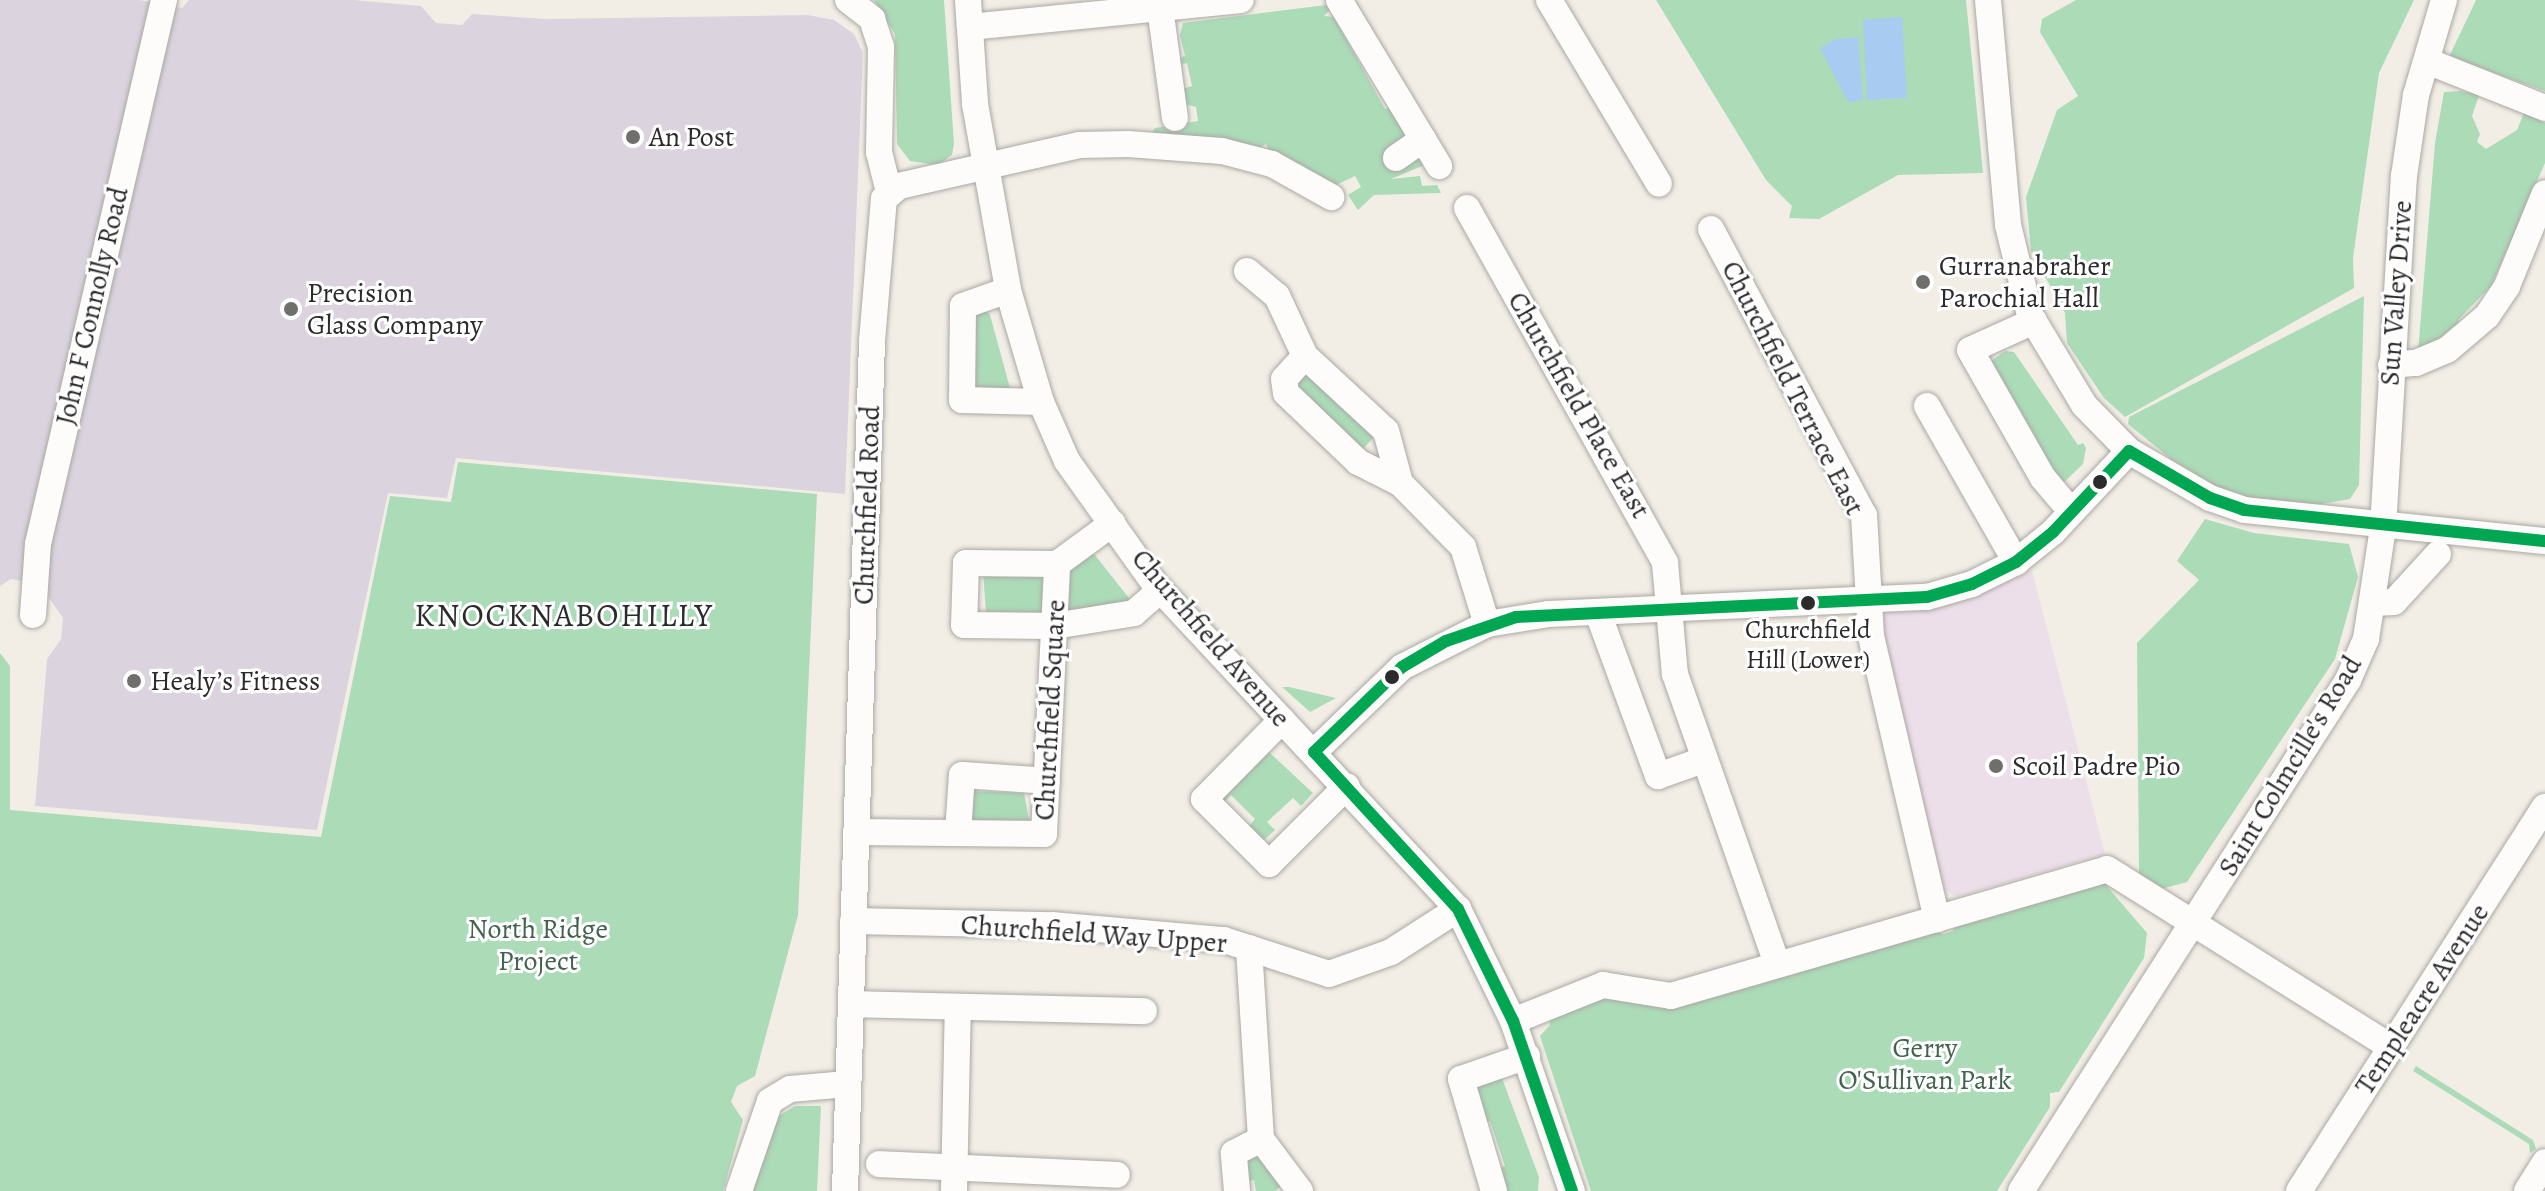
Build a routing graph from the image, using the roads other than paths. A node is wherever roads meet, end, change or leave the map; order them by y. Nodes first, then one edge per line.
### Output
1 (164, 0) edge
2 (848, 0) edge
3 (968, 0) edge
4 (1241, 0) edge
5 (1339, 0) edge
6 (1549, 0) edge
7 (1988, 0) edge
8 (2444, 0) edge
9 (2461, 0) edge
10 (1159, 3) edge
11 (970, 27) junction
12 (2427, 61) junction
13 (2545, 108) edge
14 (1175, 118) dead end
15 (1423, 139) junction
16 (1396, 158) dead end
17 (1439, 166) dead end
18 (985, 171) junction
19 (1659, 184) dead end
20 (889, 192) junction
21 (2545, 193) edge
22 (1331, 197) dead end
23 (1467, 208) dead end
24 (1711, 229) dead end
25 (1247, 271) dead end
26 (1008, 290) junction
27 (2034, 321) junction
28 (1305, 356) junction
29 (2391, 365) junction
30 (1041, 402) junction
31 (1927, 406) dead end
32 (2129, 451) junction
33 (1400, 483) junction
34 (2070, 510) junction
35 (1113, 523) junction
36 (2383, 528) junction
37 (2545, 541) edge
38 (2438, 554) dead end
39 (2016, 562) junction
40 (1057, 564) junction
41 (1160, 590) junction
42 (1868, 599) junction
43 (2373, 603) junction
44 (1669, 609) junction
45 (1598, 613) junction
46 (33, 615) dead end
47 (1487, 624) junction
48 (1054, 626) junction
49 (1282, 720) junction
50 (1314, 752) junction
51 (1703, 760) junction
52 (1047, 781) junction
53 (1347, 786) junction
54 (2545, 807) edge
55 (856, 832) junction
56 (958, 833) junction
57 (1458, 909) junction
58 (1937, 919) junction
59 (853, 921) junction
60 (2192, 924) junction
61 (1249, 948) junction
62 (1777, 964) junction
63 (851, 1004) junction
64 (958, 1007) junction
65 (1144, 1011) dead end
66 (1513, 1021) junction
67 (2391, 1047) junction
68 (1527, 1056) junction
69 (847, 1084) junction
70 (1261, 1139) junction
71 (2545, 1162) edge
72 (879, 1164) dead end
73 (1117, 1175) dead end
74 (954, 1180) edge
75 (739, 1191) edge
76 (845, 1191) edge
77 (1237, 1191) edge
78 (1300, 1191) edge
79 (1494, 1191) edge
80 (1572, 1191) edge
81 (2021, 1191) edge
82 (2299, 1191) edge
83 (2527, 1191) edge

1 - 46 street, John F Connolly Road
2 - 20 street
3 - 11 street, Churchfield Avenue
4 - 10 street
5 - 15 street
6 - 19 street
7 - 27 street
8 - 12 street, Sun Valley Drive
9 - 12 street, Sun Valley Drive
10 - 11 street
10 - 14 street
11 - 18 street, Churchfield Avenue
12 - 13 street
12 - 29 street, Sun Valley Drive
15 - 16 street
15 - 17 street
18 - 20 street
18 - 22 street
18 - 26 street, Churchfield Avenue
20 - 55 street, Churchfield Road
21 - 29 street
23 - 44 street, Churchfield Place East
24 - 42 street, Churchfield Terrace East
25 - 28 street
26 - 30 street, Churchfield Avenue
26 - 30 street
27 - 32 street
27 - 34 street
28 - 33 street
28 - 33 street
29 - 36 street, Sun Valley Drive
30 - 35 street, Churchfield Avenue
31 - 39 street
32 - 34 street
32 - 36 street
33 - 47 street
34 - 39 street
35 - 40 street, Churchfield Square
35 - 41 street, Churchfield Avenue
36 - 37 street
36 - 43 street, Saint Colmcille's Road
38 - 43 street
39 - 42 street
40 - 48 street, Churchfield Square
40 - 48 street
41 - 48 street
41 - 49 street, Churchfield Avenue
42 - 44 street
42 - 58 street, Churchfield Terrace East
43 - 60 street, Saint Colmcille's Road
44 - 45 street
44 - 51 street, Churchfield Place East
45 - 47 street
45 - 51 street
47 - 50 street
48 - 52 street, Churchfield Square
49 - 50 street, Churchfield Avenue
49 - 53 street
50 - 53 street, Churchfield Avenue
51 - 62 street, Churchfield Place East
52 - 56 street, Churchfield Square
52 - 56 street
53 - 57 street, Churchfield Avenue
54 - 67 street, Templeacre Avenue
55 - 56 street, Churchfield Square
55 - 59 street, Churchfield Road
57 - 61 street, Churchfield Way Upper
57 - 66 street, Churchfield Avenue
58 - 60 street
58 - 62 street
59 - 61 street, Churchfield Way Upper
59 - 63 street, Churchfield Road
60 - 67 street
60 - 81 street, Saint Colmcille's Road
61 - 70 street
62 - 66 street
63 - 64 street
63 - 69 street, Churchfield Road
64 - 65 street
64 - 74 street
66 - 68 street, Churchfield Avenue
67 - 82 street, Templeacre Avenue
68 - 79 street
68 - 80 street, Churchfield Avenue
69 - 75 street
69 - 76 street, Churchfield Road
70 - 77 street
70 - 78 street
71 - 83 street
72 - 74 street
73 - 74 street

